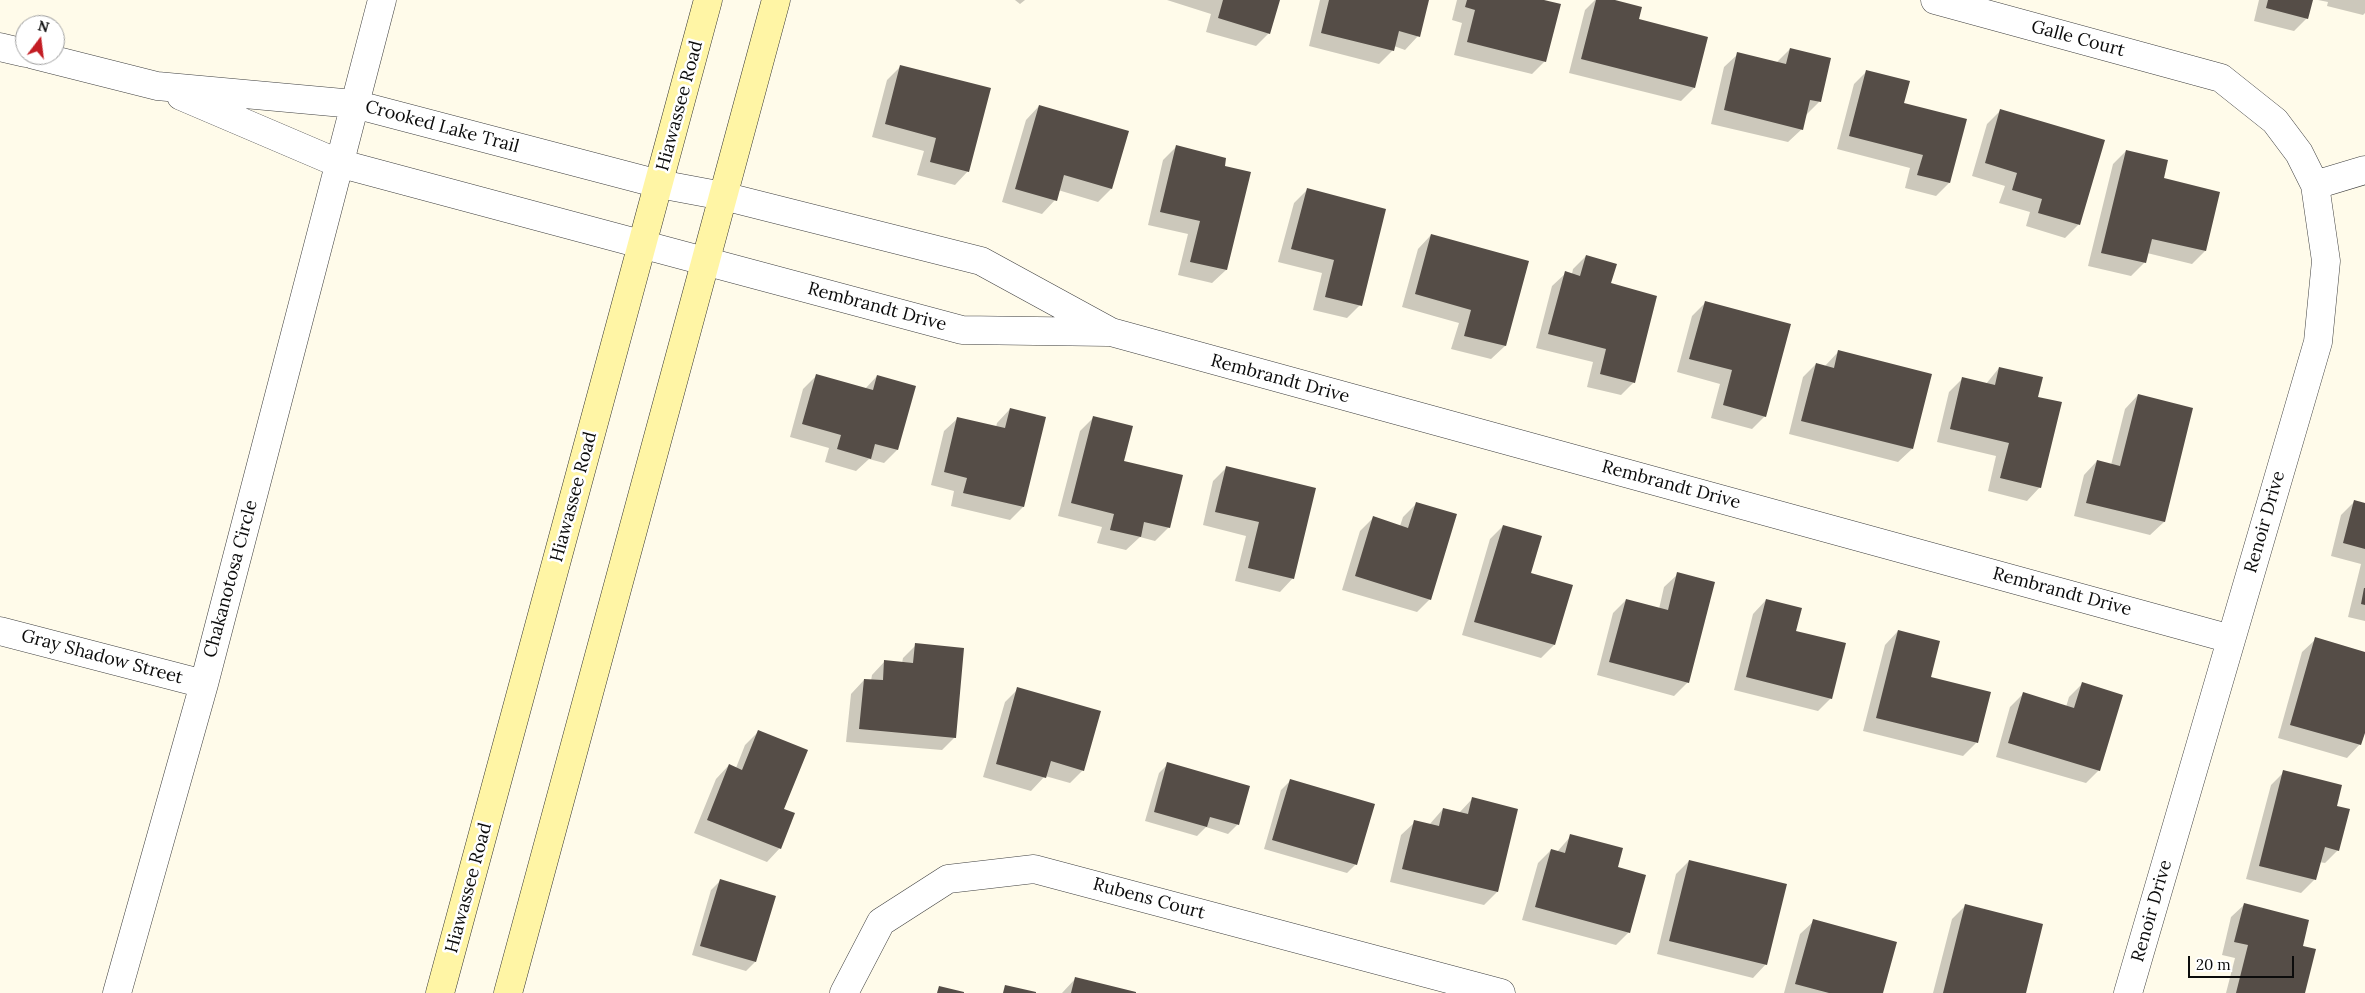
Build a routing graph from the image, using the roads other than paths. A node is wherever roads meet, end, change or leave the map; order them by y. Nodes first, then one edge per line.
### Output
1 (382, 0) edge
2 (708, 0) edge
3 (776, 0) edge
4 (1935, 0) edge
5 (0, 47) edge
6 (15, 51) edge
7 (65, 63) edge
8 (2221, 78) joint
9 (157, 86) junction
10 (354, 104) junction
11 (338, 163) junction
12 (2365, 170) edge
13 (659, 184) junction
14 (2315, 185) junction
15 (723, 196) junction
16 (642, 245) junction
17 (706, 260) junction
18 (1111, 332) junction
19 (0, 631) edge
20 (2231, 638) junction
21 (204, 684) junction
22 (117, 993) edge
23 (440, 993) edge
24 (508, 993) edge
25 (844, 993) edge
26 (1502, 993) edge
27 (2128, 993) edge

1 - 10 street, Chakanotosa Circle
2 - 13 street, Hiawassee Road
3 - 15 street
4 - 8 street, Galle Court
5 - 6 street
7 - 9 street, Crooked Lake Trail
8 - 14 street, Renoir Drive
9 - 10 street, Crooked Lake Trail
9 - 11 street, Crooked Lake Trail
10 - 11 street, Chakanotosa Circle
10 - 13 street, Crooked Lake Trail
11 - 16 street, Crooked Lake Trail
11 - 21 street, Chakanotosa Circle
12 - 14 street
13 - 15 street, Crooked Lake Trail
13 - 16 street, Hiawassee Road
14 - 20 street, Renoir Drive
15 - 17 street
15 - 18 street, Rembrandt Drive
16 - 17 street, Crooked Lake Trail
16 - 23 street, Hiawassee Road
17 - 18 street, Rembrandt Drive
17 - 24 street
18 - 20 street, Rembrandt Drive
19 - 21 street, Gray Shadow Street
20 - 27 street, Renoir Drive
21 - 22 street, Chakanotosa Circle
25 - 26 street, Rubens Court

